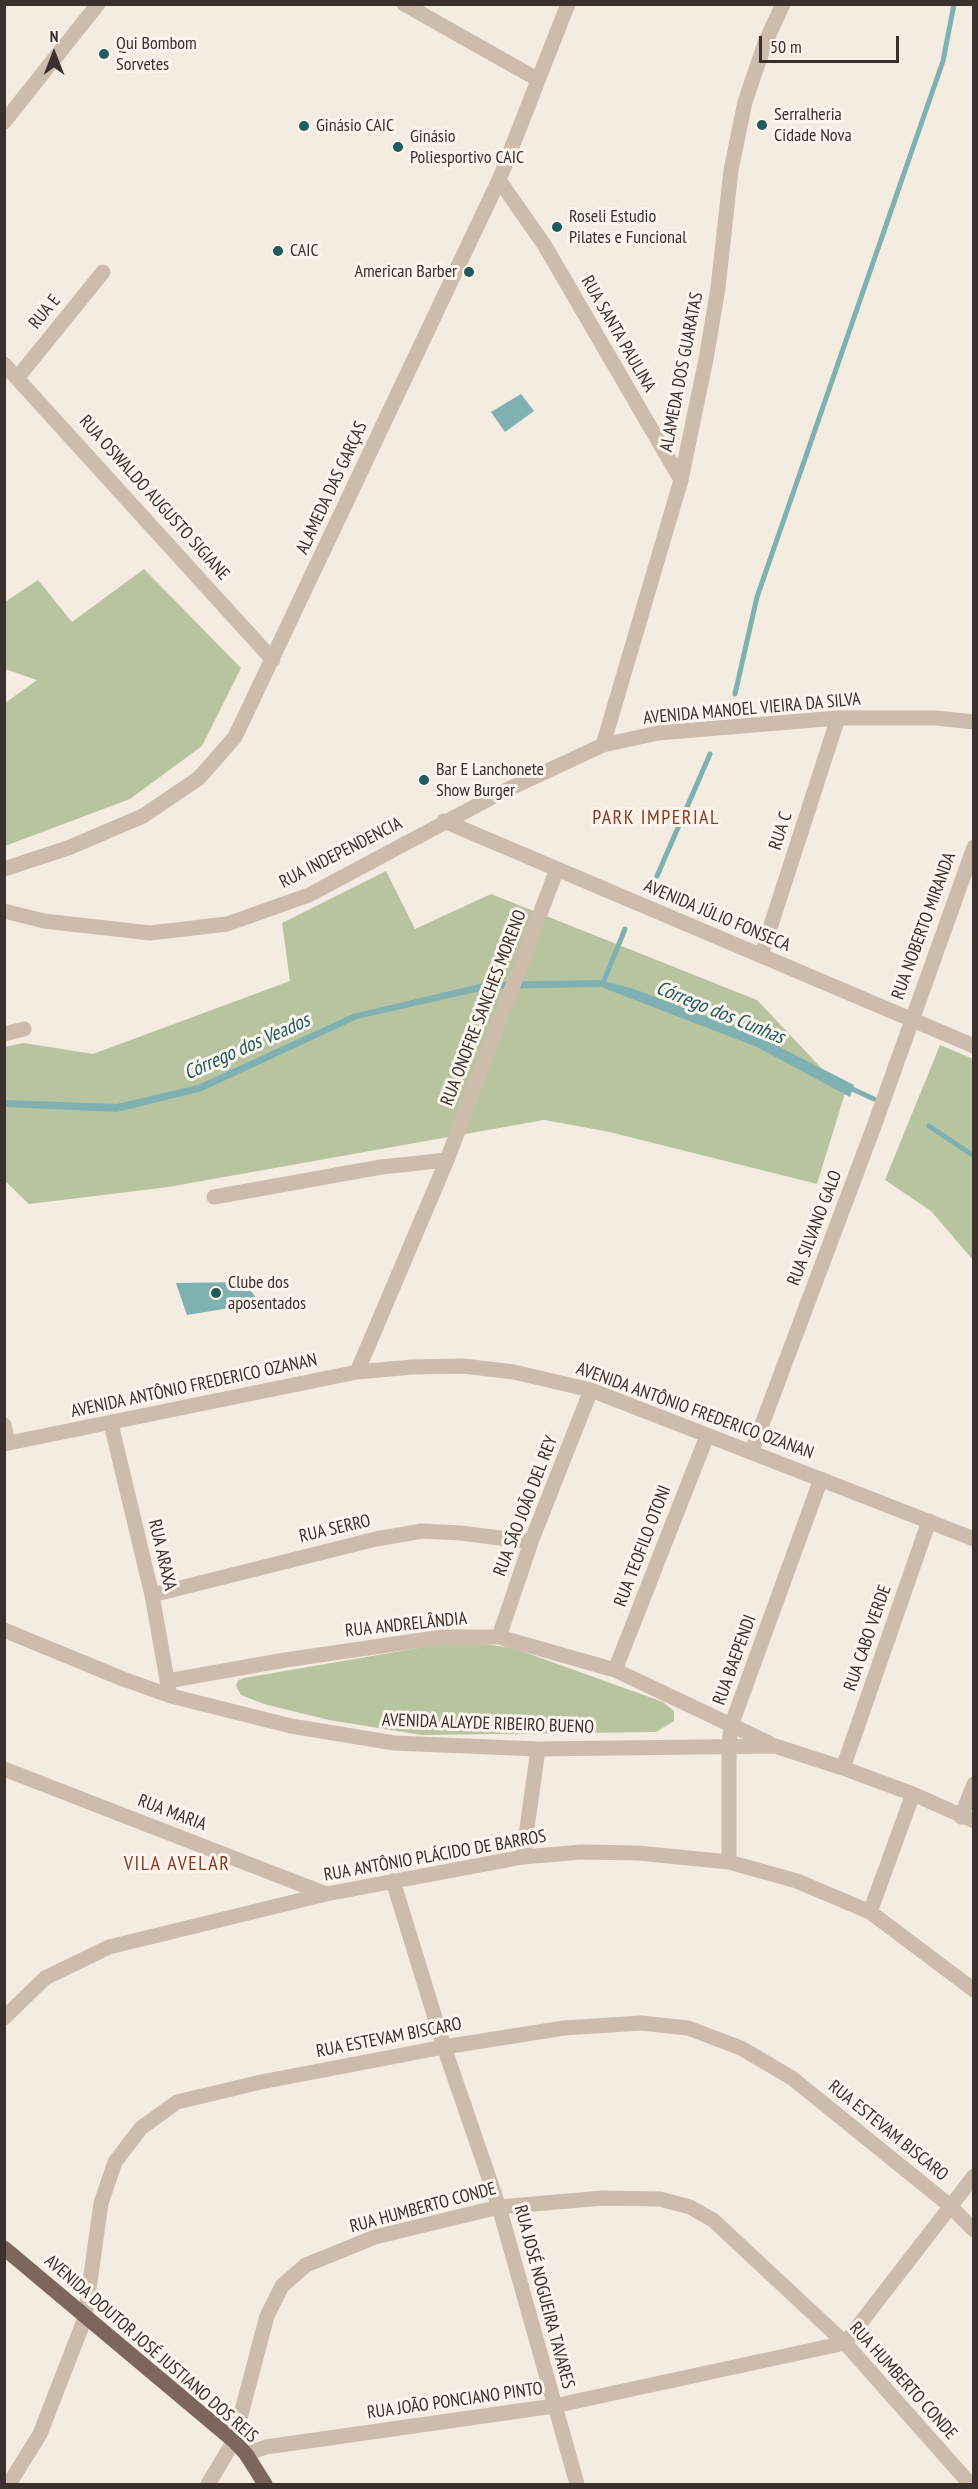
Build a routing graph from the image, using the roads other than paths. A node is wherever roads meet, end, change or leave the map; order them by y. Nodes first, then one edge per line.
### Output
1 (98, 4) edge
2 (404, 4) edge
3 (568, 4) edge
4 (783, 4) edge
5 (537, 79) junction
6 (4, 122) edge
7 (499, 180) junction
8 (103, 272) dead end
9 (4, 364) edge
10 (18, 377) junction
11 (681, 480) junction
12 (273, 660) junction
13 (838, 718) junction
14 (974, 722) edge
15 (603, 745) junction
16 (444, 821) junction
17 (974, 847) edge
18 (4, 869) edge
19 (557, 869) junction
20 (4, 911) edge
21 (761, 956) junction
22 (911, 1018) junction
23 (24, 1029) dead end
24 (4, 1034) edge
25 (974, 1046) edge
26 (447, 1160) junction
27 (214, 1197) dead end
28 (357, 1372) junction
29 (591, 1390) junction
30 (111, 1424) junction
31 (4, 1425) edge
32 (707, 1436) junction
33 (6, 1444) edge
34 (752, 1451) junction
35 (822, 1479) junction
36 (929, 1521) junction
37 (974, 1539) edge
38 (531, 1542) junction
39 (152, 1595) junction
40 (4, 1630) edge
41 (499, 1637) junction
42 (615, 1670) junction
43 (169, 1688) junction
44 (732, 1726) junction
45 (729, 1746) junction
46 (775, 1746) junction
47 (538, 1749) junction
48 (843, 1768) junction
49 (4, 1769) edge
50 (974, 1784) edge
51 (913, 1794) junction
52 (967, 1819) edge
53 (523, 1857) junction
54 (729, 1862) junction
55 (393, 1881) junction
56 (326, 1894) junction
57 (870, 1912) junction
58 (974, 1990) edge
59 (4, 2018) edge
60 (444, 2047) junction
61 (974, 2176) edge
62 (949, 2205) junction
63 (499, 2206) junction
64 (974, 2230) edge
65 (4, 2248) edge
66 (85, 2318) junction
67 (845, 2343) junction
68 (554, 2406) junction
69 (234, 2441) junction
70 (246, 2454) junction
71 (9, 2484) edge
72 (208, 2484) edge
73 (265, 2484) edge
74 (578, 2484) edge
75 (970, 2484) edge

1 - 6 street
2 - 5 street
3 - 5 street, ALAMEDA DAS GARÇAS
4 - 11 street, ALAMEDA DOS GUARATAS
5 - 7 street, ALAMEDA DAS GARÇAS
7 - 11 street, RUA SANTA PAULINA
7 - 12 street, ALAMEDA DAS GARÇAS
8 - 10 street, RUA E
9 - 10 street, RUA OSWALDO AUGUSTO SIGIANE
10 - 12 street, RUA OSWALDO AUGUSTO SIGIANE
11 - 15 street, ALAMEDA DOS GUARATAS
12 - 18 street, ALAMEDA DAS GARÇAS
13 - 14 street, AVENIDA MANOEL VIEIRA DA SILVA
13 - 15 street, AVENIDA MANOEL VIEIRA DA SILVA
13 - 21 street, RUA C
15 - 16 street, AVENIDA MANOEL VIEIRA DA SILVA
16 - 19 street, AVENIDA JÚLIO FONSECA
16 - 20 street, RUA INDEPENDENCIA
17 - 22 street, RUA NOBERTO MIRANDA
19 - 21 street, AVENIDA JÚLIO FONSECA
19 - 26 street, RUA ONOFRE SANCHES MORENO
21 - 22 street, AVENIDA JÚLIO FONSECA
22 - 25 street, AVENIDA JÚLIO FONSECA
22 - 34 street, RUA SILVANO GALO
23 - 24 street
26 - 27 street
26 - 28 street, RUA ONOFRE SANCHES MORENO
28 - 29 street, AVENIDA ANTÔNIO FREDERICO OZANAN
28 - 30 street, AVENIDA ANTÔNIO FREDERICO OZANAN
29 - 32 street, AVENIDA ANTÔNIO FREDERICO OZANAN
29 - 38 street, RUA SÃO JOÃO DEL REY
30 - 33 street, AVENIDA ANTÔNIO FREDERICO OZANAN
30 - 39 street, RUA ARAXA
31 - 33 street
32 - 34 street, AVENIDA ANTÔNIO FREDERICO OZANAN
32 - 42 street, RUA TEOFILO OTONI
34 - 35 street, AVENIDA ANTÔNIO FREDERICO OZANAN
35 - 36 street, AVENIDA ANTÔNIO FREDERICO OZANAN
35 - 44 street, RUA BAEPENDI
36 - 37 street, AVENIDA ANTÔNIO FREDERICO OZANAN
36 - 48 street, RUA CABO VERDE
38 - 39 street, RUA SERRO
38 - 41 street, RUA SÃO JOÃO DEL REY
39 - 43 street, RUA ARAXA
40 - 43 street, AVENIDA ALAYDE RIBEIRO BUENO
41 - 42 street, RUA ANDRELÂNDIA
41 - 43 street, RUA ANDRELÂNDIA
42 - 44 street, RUA ANDRELÂNDIA
43 - 47 street, AVENIDA ALAYDE RIBEIRO BUENO
44 - 45 street, RUA BAEPENDI
44 - 46 street, RUA ANDRELÂNDIA
45 - 46 street, AVENIDA ALAYDE RIBEIRO BUENO
45 - 47 street, AVENIDA ALAYDE RIBEIRO BUENO
45 - 54 street, RUA BAEPENDI
46 - 48 street, AVENIDA ALAYDE RIBEIRO BUENO
47 - 53 street
48 - 51 street, AVENIDA ALAYDE RIBEIRO BUENO
49 - 56 street, RUA MARIA
50 - 52 street
51 - 52 street, AVENIDA ALAYDE RIBEIRO BUENO
51 - 57 street
53 - 54 street, RUA ANTÔNIO PLÁCIDO DE BARROS
53 - 55 street, RUA ANTÔNIO PLÁCIDO DE BARROS
54 - 57 street, RUA ANTÔNIO PLÁCIDO DE BARROS
55 - 56 street, RUA ANTÔNIO PLÁCIDO DE BARROS
55 - 60 street, RUA JOSÉ NOGUEIRA TAVARES
56 - 59 street, RUA ANTÔNIO PLÁCIDO DE BARROS
57 - 58 street, RUA ANTÔNIO PLÁCIDO DE BARROS
60 - 62 street, RUA ESTEVAM BISCARO
60 - 63 street, RUA JOSÉ NOGUEIRA TAVARES
60 - 66 street, RUA ESTEVAM BISCARO
61 - 62 street
62 - 64 street, RUA ESTEVAM BISCARO
62 - 67 street
63 - 67 street, RUA HUMBERTO CONDE
63 - 68 street, RUA JOSÉ NOGUEIRA TAVARES
63 - 69 street, RUA HUMBERTO CONDE
65 - 66 main road, AVENIDA DOUTOR JOSÉ JUSTIANO DOS REIS
66 - 69 main road, AVENIDA DOUTOR JOSÉ JUSTIANO DOS REIS
66 - 71 street, RUA ESTEVAM BISCARO
67 - 68 street, RUA JOÃO PONCIANO PINTO
67 - 75 street, RUA HUMBERTO CONDE
68 - 70 street, RUA JOÃO PONCIANO PINTO
68 - 74 street, RUA JOSÉ NOGUEIRA TAVARES
69 - 70 main road, AVENIDA DOUTOR JOSÉ JUSTIANO DOS REIS
69 - 72 street, RUA HUMBERTO CONDE
70 - 73 main road, AVENIDA DOUTOR JOSÉ JUSTIANO DOS REIS

